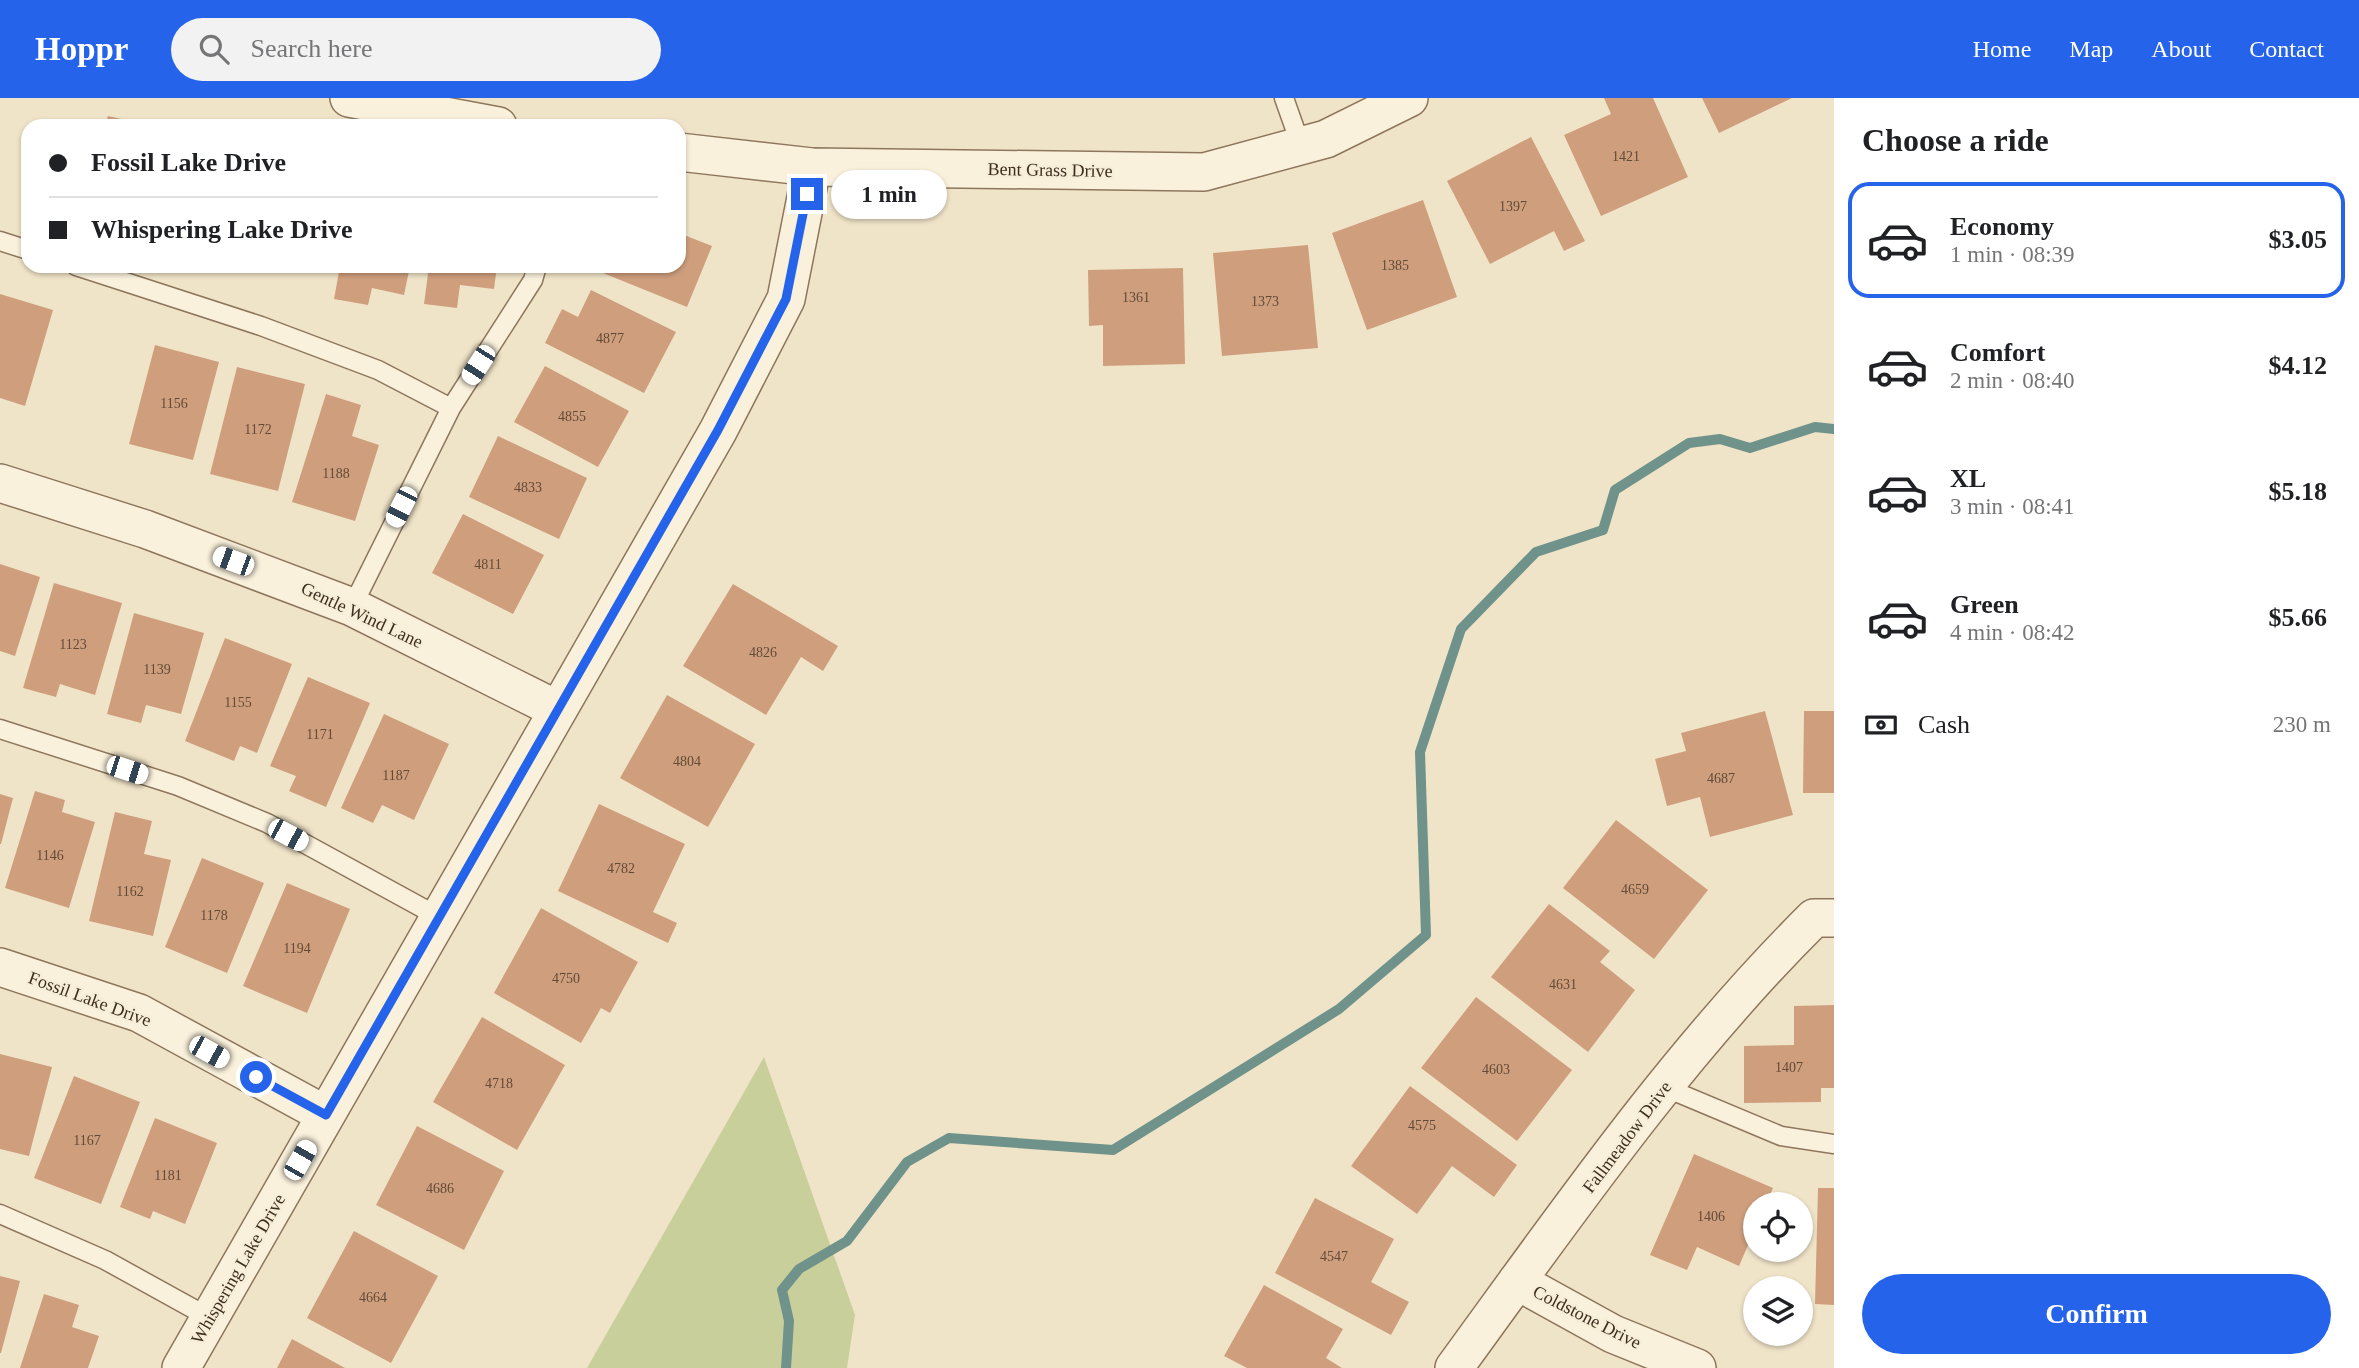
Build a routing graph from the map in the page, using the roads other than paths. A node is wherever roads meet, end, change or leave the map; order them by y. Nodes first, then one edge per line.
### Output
1 (349, 98) edge
2 (1284, 98) edge
3 (1409, 98) edge
4 (461, 119) edge
5 (1301, 146) junction
6 (686, 153) edge
7 (811, 167) junction
8 (0, 241) edge
9 (21, 248) edge
10 (98, 273) edge
11 (535, 273) edge
12 (451, 408) junction
13 (0, 483) edge
14 (352, 607) junction
15 (558, 710) junction
16 (0, 729) edge
17 (439, 917) junction
18 (1824, 918) edge
19 (0, 967) edge
20 (1664, 1087) junction
21 (326, 1115) junction
22 (1834, 1144) edge
23 (0, 1214) edge
24 (1517, 1281) junction
25 (210, 1318) junction
26 (181, 1368) edge
27 (1454, 1368) edge
28 (1697, 1368) edge

1 - 4 street
2 - 5 lane
3 - 5 street, Bent Grass Drive
5 - 7 street, Bent Grass Drive
6 - 7 street, Bent Grass Drive
7 - 15 street, Whispering Lake Drive
8 - 9 lane
10 - 12 lane
11 - 12 lane
12 - 14 lane
13 - 14 street, Gentle Wind Lane
14 - 15 street, Gentle Wind Lane
15 - 17 street, Whispering Lake Drive
16 - 17 lane
17 - 21 street, Whispering Lake Drive
18 - 20 street, Fallmeadow Drive
19 - 21 street, Fossil Lake Drive
20 - 22 lane
20 - 24 street, Fallmeadow Drive
21 - 25 street, Whispering Lake Drive
23 - 25 lane
24 - 27 street, Fallmeadow Drive
24 - 28 street, Coldstone Drive
25 - 26 street, Whispering Lake Drive

